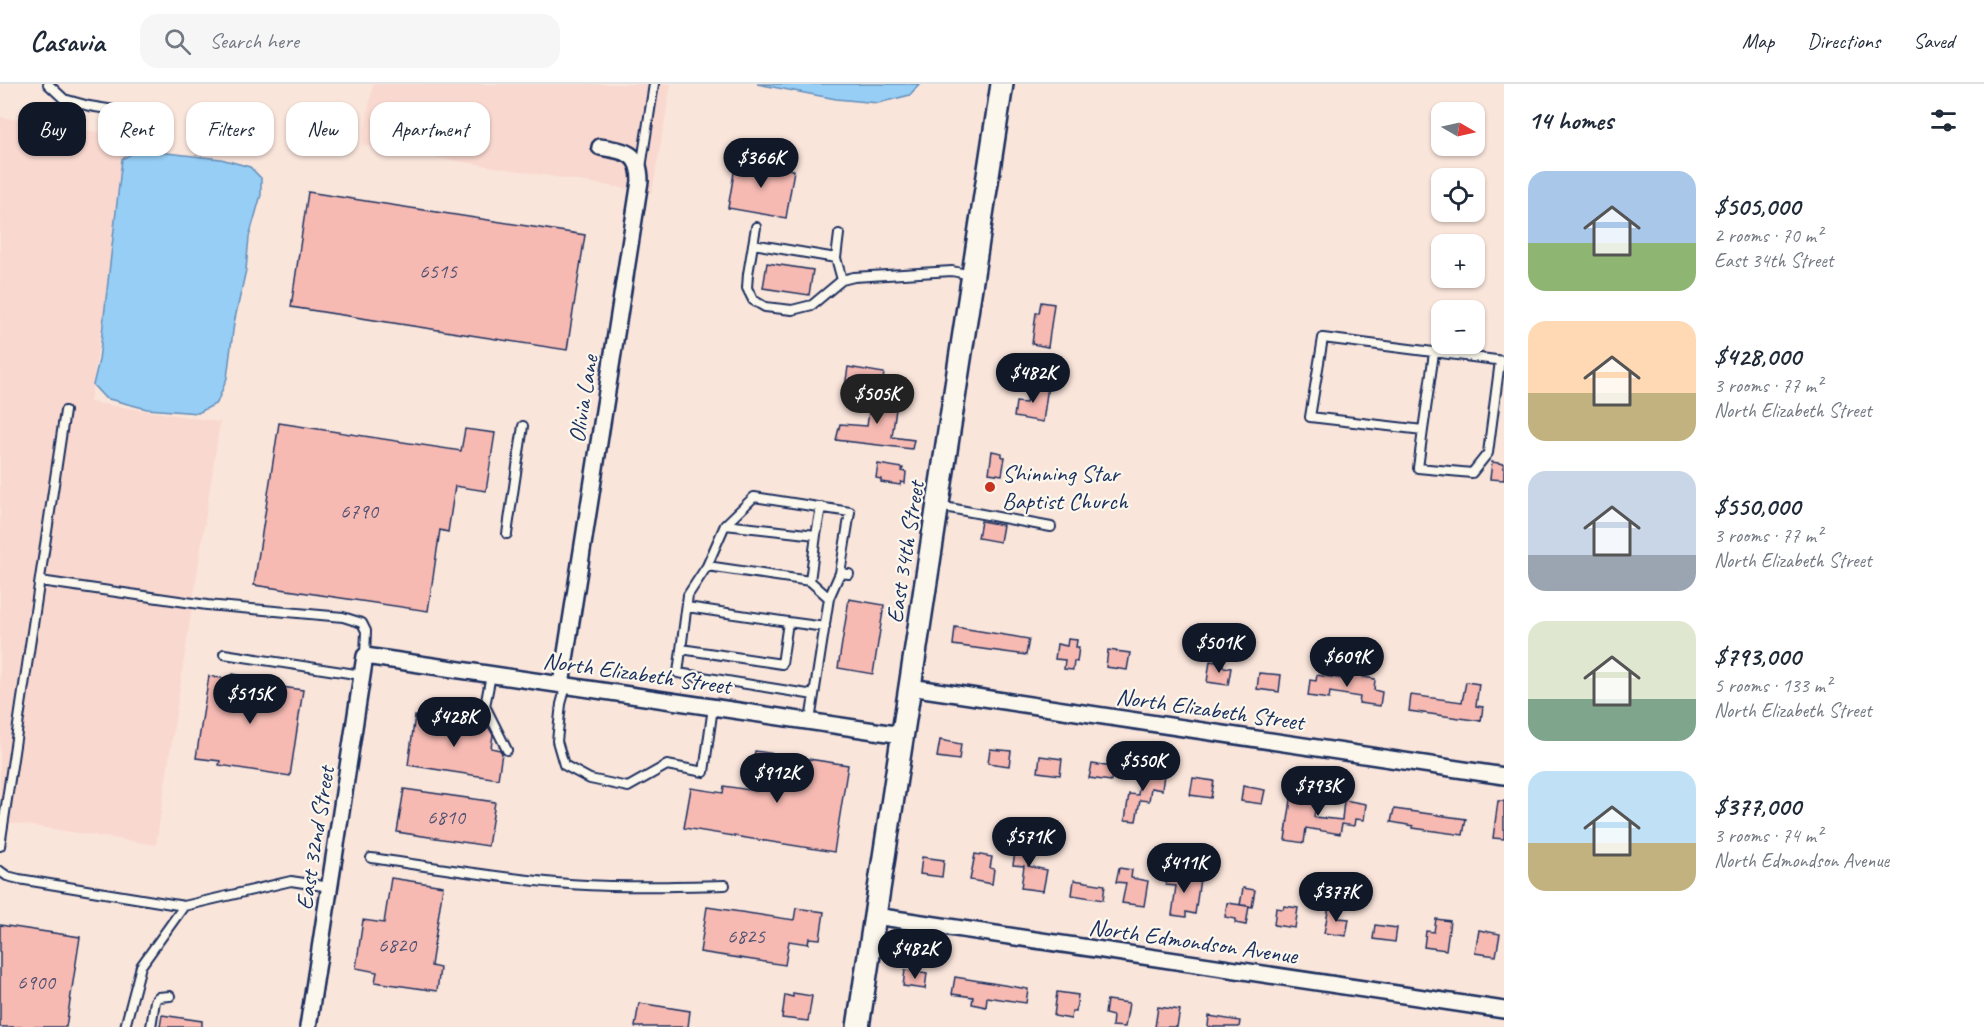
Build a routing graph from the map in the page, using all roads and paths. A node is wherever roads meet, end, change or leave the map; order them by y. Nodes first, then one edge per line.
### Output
1 (48, 84) edge
2 (654, 84) edge
3 (1002, 84) edge
4 (98, 107) edge
5 (600, 147) dead end
6 (640, 172) junction
7 (756, 227) dead end
8 (840, 234) dead end
9 (753, 244) junction
10 (836, 258) junction
11 (972, 275) junction
12 (842, 280) junction
13 (1431, 353) edge
14 (1434, 354) edge
15 (1442, 354) edge
16 (1502, 361) edge
17 (65, 411) dead end
18 (523, 426) dead end
19 (1423, 430) junction
20 (937, 506) junction
21 (821, 507) junction
22 (725, 525) junction
23 (1051, 527) dead end
24 (507, 534) dead end
25 (816, 535) junction
26 (707, 566) junction
27 (40, 581) junction
28 (810, 581) junction
29 (829, 598) junction
30 (687, 607) junction
31 (788, 622) junction
32 (825, 627) junction
33 (681, 649) junction
34 (224, 654) dead end
35 (365, 656) junction
36 (362, 675) junction
37 (491, 675) junction
38 (564, 686) junction
39 (910, 687) junction
40 (814, 694) junction
41 (713, 707) junction
42 (810, 722) junction
43 (902, 735) junction
44 (507, 750) dead end
45 (1504, 776) edge
46 (0, 846) edge
47 (371, 858) dead end
48 (0, 871) edge
49 (725, 885) dead end
50 (330, 886) junction
51 (184, 906) junction
52 (875, 916) junction
53 (170, 996) dead end
54 (1504, 1010) edge
55 (125, 1027) edge
56 (152, 1027) edge
57 (308, 1027) edge
58 (858, 1027) edge

1 - 4 lane
2 - 6 lane
3 - 11 main road, East 34th Street
5 - 6 street
6 - 38 street, Olivia Lane
7 - 9 lane
8 - 10 lane
9 - 10 lane
9 - 12 lane
10 - 12 lane
11 - 12 lane
11 - 20 main road, East 34th Street
13 - 19 lane
14 - 19 lane
15 - 16 lane
16 - 19 lane
17 - 27 lane
18 - 24 lane
20 - 23 lane
20 - 39 main road, East 34th Street
21 - 22 lane
21 - 25 lane
21 - 29 lane
22 - 25 lane
22 - 26 lane
25 - 28 lane
26 - 28 lane
26 - 30 lane
27 - 35 lane
27 - 46 lane
28 - 29 lane
29 - 32 lane
30 - 31 lane
30 - 33 lane
31 - 32 lane
31 - 33 lane
32 - 40 lane
33 - 40 lane
34 - 36 lane
35 - 36 street, East 32nd Street
35 - 37 street, North Elizabeth Street
36 - 50 street, East 32nd Street
37 - 38 street, North Elizabeth Street
37 - 44 lane
38 - 41 street, North Elizabeth Street
38 - 41 lane
39 - 43 main road, East 34th Street
39 - 45 street, North Elizabeth Street
40 - 42 lane
41 - 42 street, North Elizabeth Street
42 - 43 street, North Elizabeth Street
43 - 52 main road, East 34th Street
47 - 49 lane
48 - 51 lane
50 - 51 lane
50 - 57 street, East 32nd Street
51 - 55 lane
52 - 54 street, North Edmondson Avenue
52 - 58 main road, East 34th Street
53 - 56 lane

